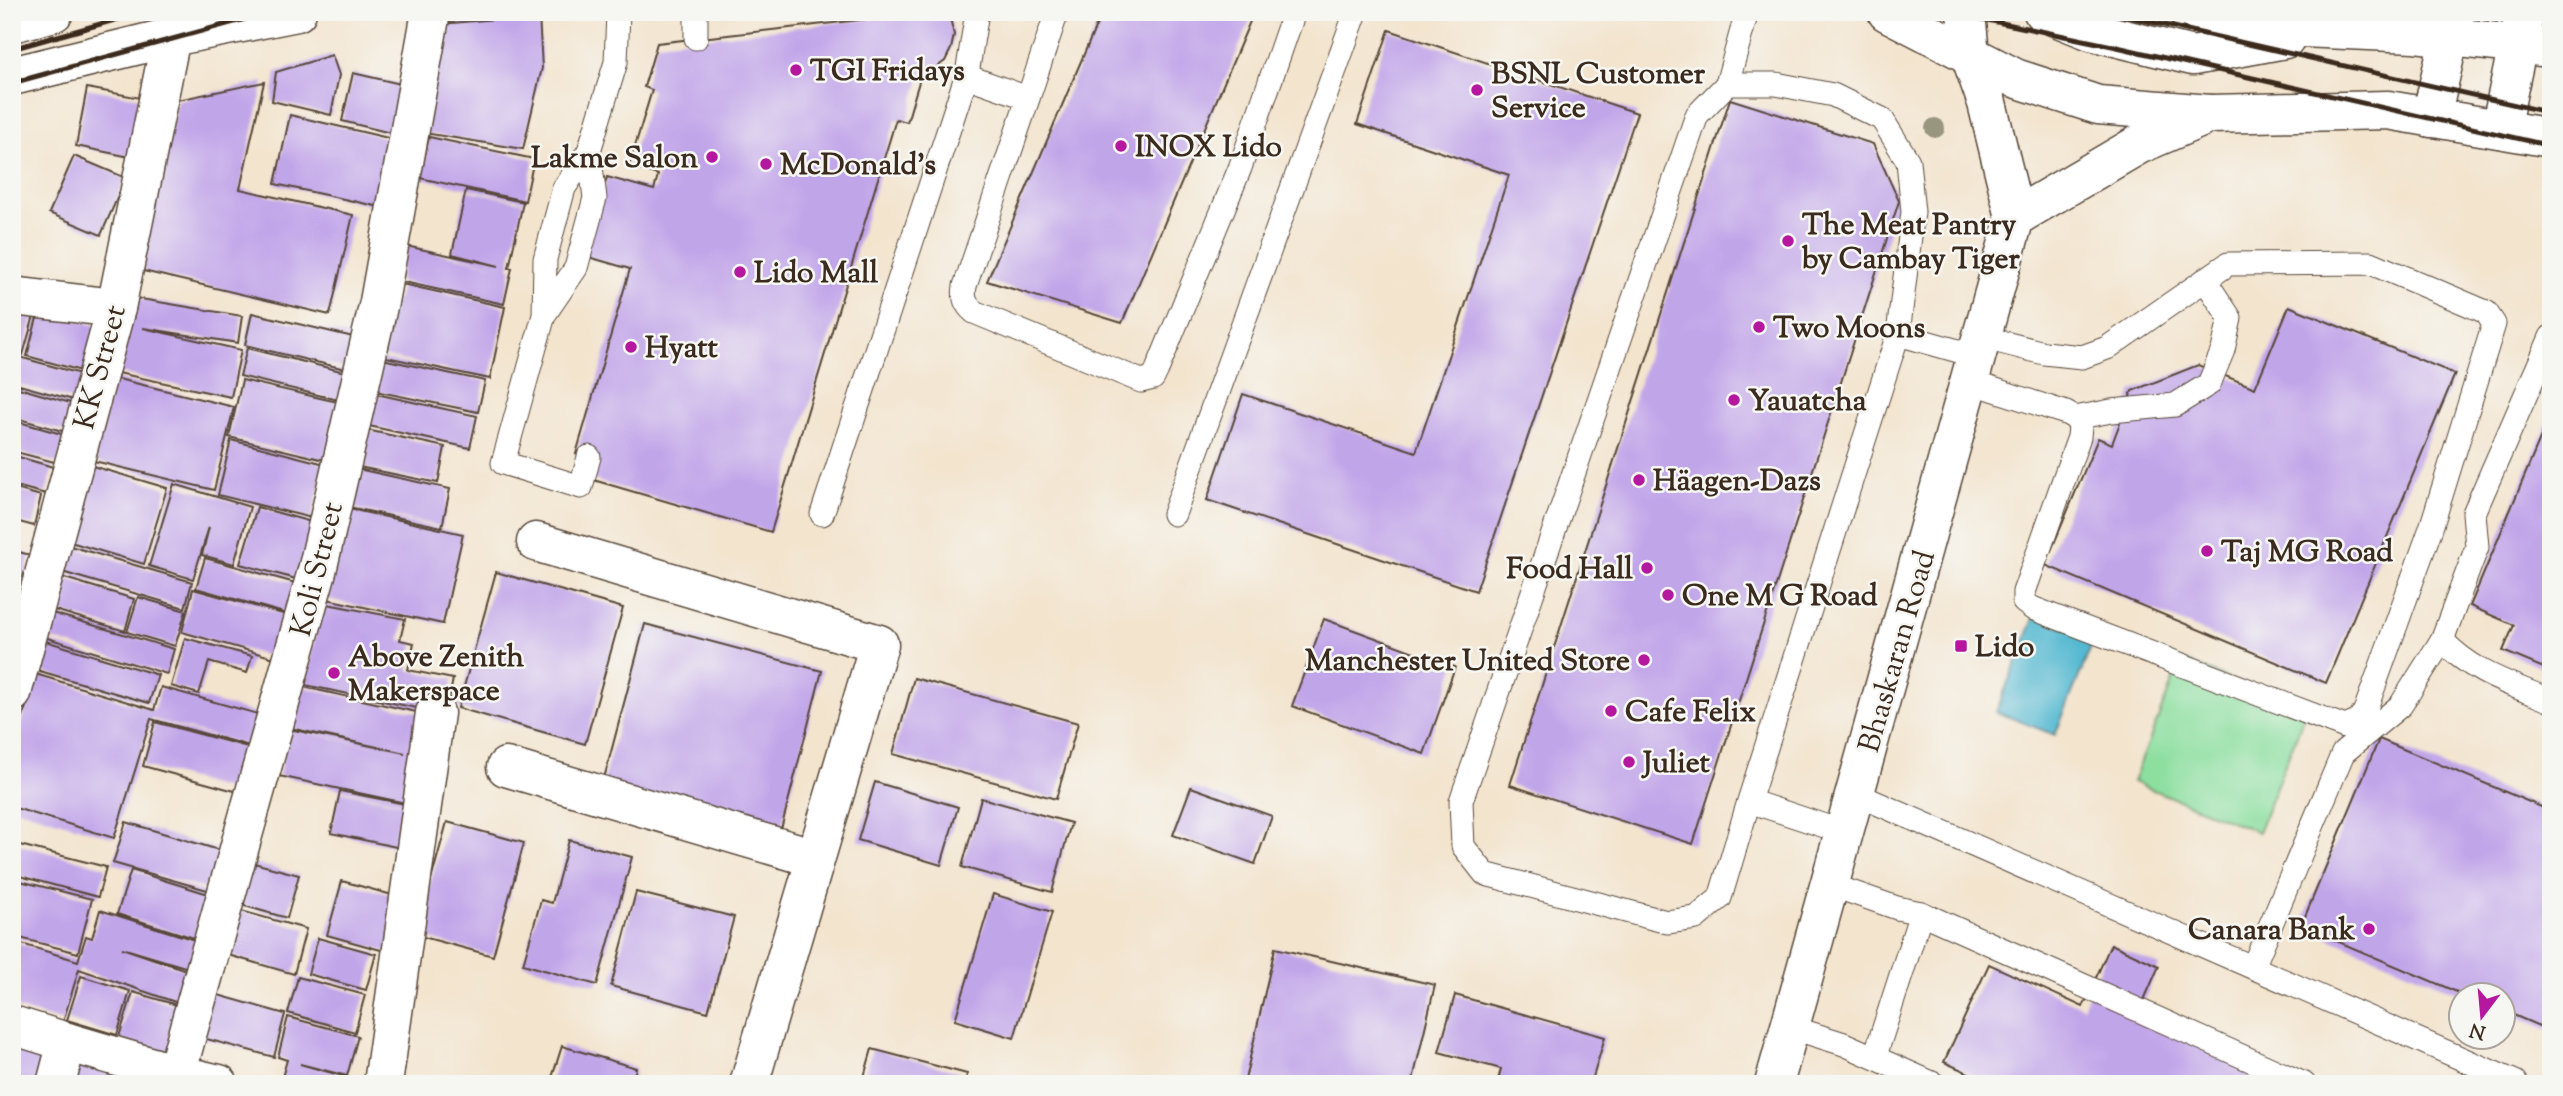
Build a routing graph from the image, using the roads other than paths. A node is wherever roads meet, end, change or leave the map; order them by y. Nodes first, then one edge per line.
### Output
1 (54, 12) edge
2 (297, 12) edge
3 (431, 12) edge
4 (618, 12) edge
5 (696, 12) edge
6 (977, 12) edge
7 (1057, 12) edge
8 (1294, 12) edge
9 (1356, 12) edge
10 (1747, 12) edge
11 (1887, 12) edge
12 (1966, 12) edge
13 (2043, 12) edge
14 (2188, 12) edge
15 (2269, 19) edge
16 (12, 23) edge
17 (2453, 26) edge
18 (2333, 30) junction
19 (2532, 35) edge
20 (171, 37) junction
21 (696, 38) dead end
22 (1970, 55) junction
23 (12, 76) edge
24 (966, 76) junction
25 (1727, 84) junction
26 (1028, 98) junction
27 (2210, 114) junction
28 (2431, 118) junction
29 (2500, 129) junction
30 (2551, 138) edge
31 (589, 151) junction
32 (2015, 217) junction
33 (2205, 280) junction
34 (12, 296) edge
35 (116, 308) junction
36 (544, 315) junction
37 (1898, 334) junction
38 (2551, 337) edge
39 (1975, 358) junction
40 (2075, 418) junction
41 (589, 457) dead end
42 (822, 514) dead end
43 (1174, 514) dead end
44 (536, 542) dead end
45 (2442, 640) junction
46 (12, 693) edge
47 (2551, 701) edge
48 (435, 713) dead end
49 (506, 767) dead end
50 (1856, 794) junction
51 (1749, 802) junction
52 (1846, 833) junction
53 (815, 858) junction
54 (1830, 885) junction
55 (1921, 913) junction
56 (2253, 967) junction
57 (12, 1026) edge
58 (1790, 1027) junction
59 (67, 1042) junction
60 (1875, 1056) junction
61 (196, 1080) edge
62 (2515, 1082) dead end
63 (56, 1084) edge
64 (383, 1084) edge
65 (749, 1084) edge
66 (1774, 1084) edge
67 (1934, 1084) edge
68 (2304, 1084) edge

1 - 16 street
2 - 20 street
3 - 61 street, Koli Street
4 - 31 lane
5 - 21 lane
6 - 24 lane
7 - 26 lane
8 - 26 lane
9 - 43 lane
10 - 25 lane
11 - 22 street
12 - 22 street, Bhaskaran Road
13 - 18 street
14 - 15 street
15 - 18 street
17 - 18 street
17 - 19 street
17 - 28 street
19 - 29 street
20 - 23 street
20 - 35 street, KK Street
22 - 27 street
22 - 32 street, Bhaskaran Road
24 - 26 lane
24 - 42 lane
25 - 37 lane
25 - 51 lane
27 - 28 street
27 - 32 street
28 - 29 street
29 - 30 street
31 - 36 lane
31 - 36 lane
32 - 39 street, Bhaskaran Road
33 - 39 lane
33 - 40 lane
33 - 40 lane
34 - 35 street
35 - 46 street, KK Street
36 - 41 lane
37 - 39 lane
37 - 51 lane
38 - 45 lane
39 - 40 lane
39 - 50 street, Bhaskaran Road
44 - 53 street
45 - 47 lane
45 - 56 lane
48 - 64 street
49 - 53 street
50 - 52 street, Bhaskaran Road
50 - 56 lane
51 - 52 lane
52 - 54 street, Bhaskaran Road
53 - 65 street
54 - 55 lane
54 - 58 street, Bhaskaran Road
55 - 60 lane
55 - 68 lane
56 - 62 lane
57 - 59 street
58 - 60 lane
58 - 66 street, Bhaskaran Road
59 - 61 street
59 - 63 street
60 - 67 lane

